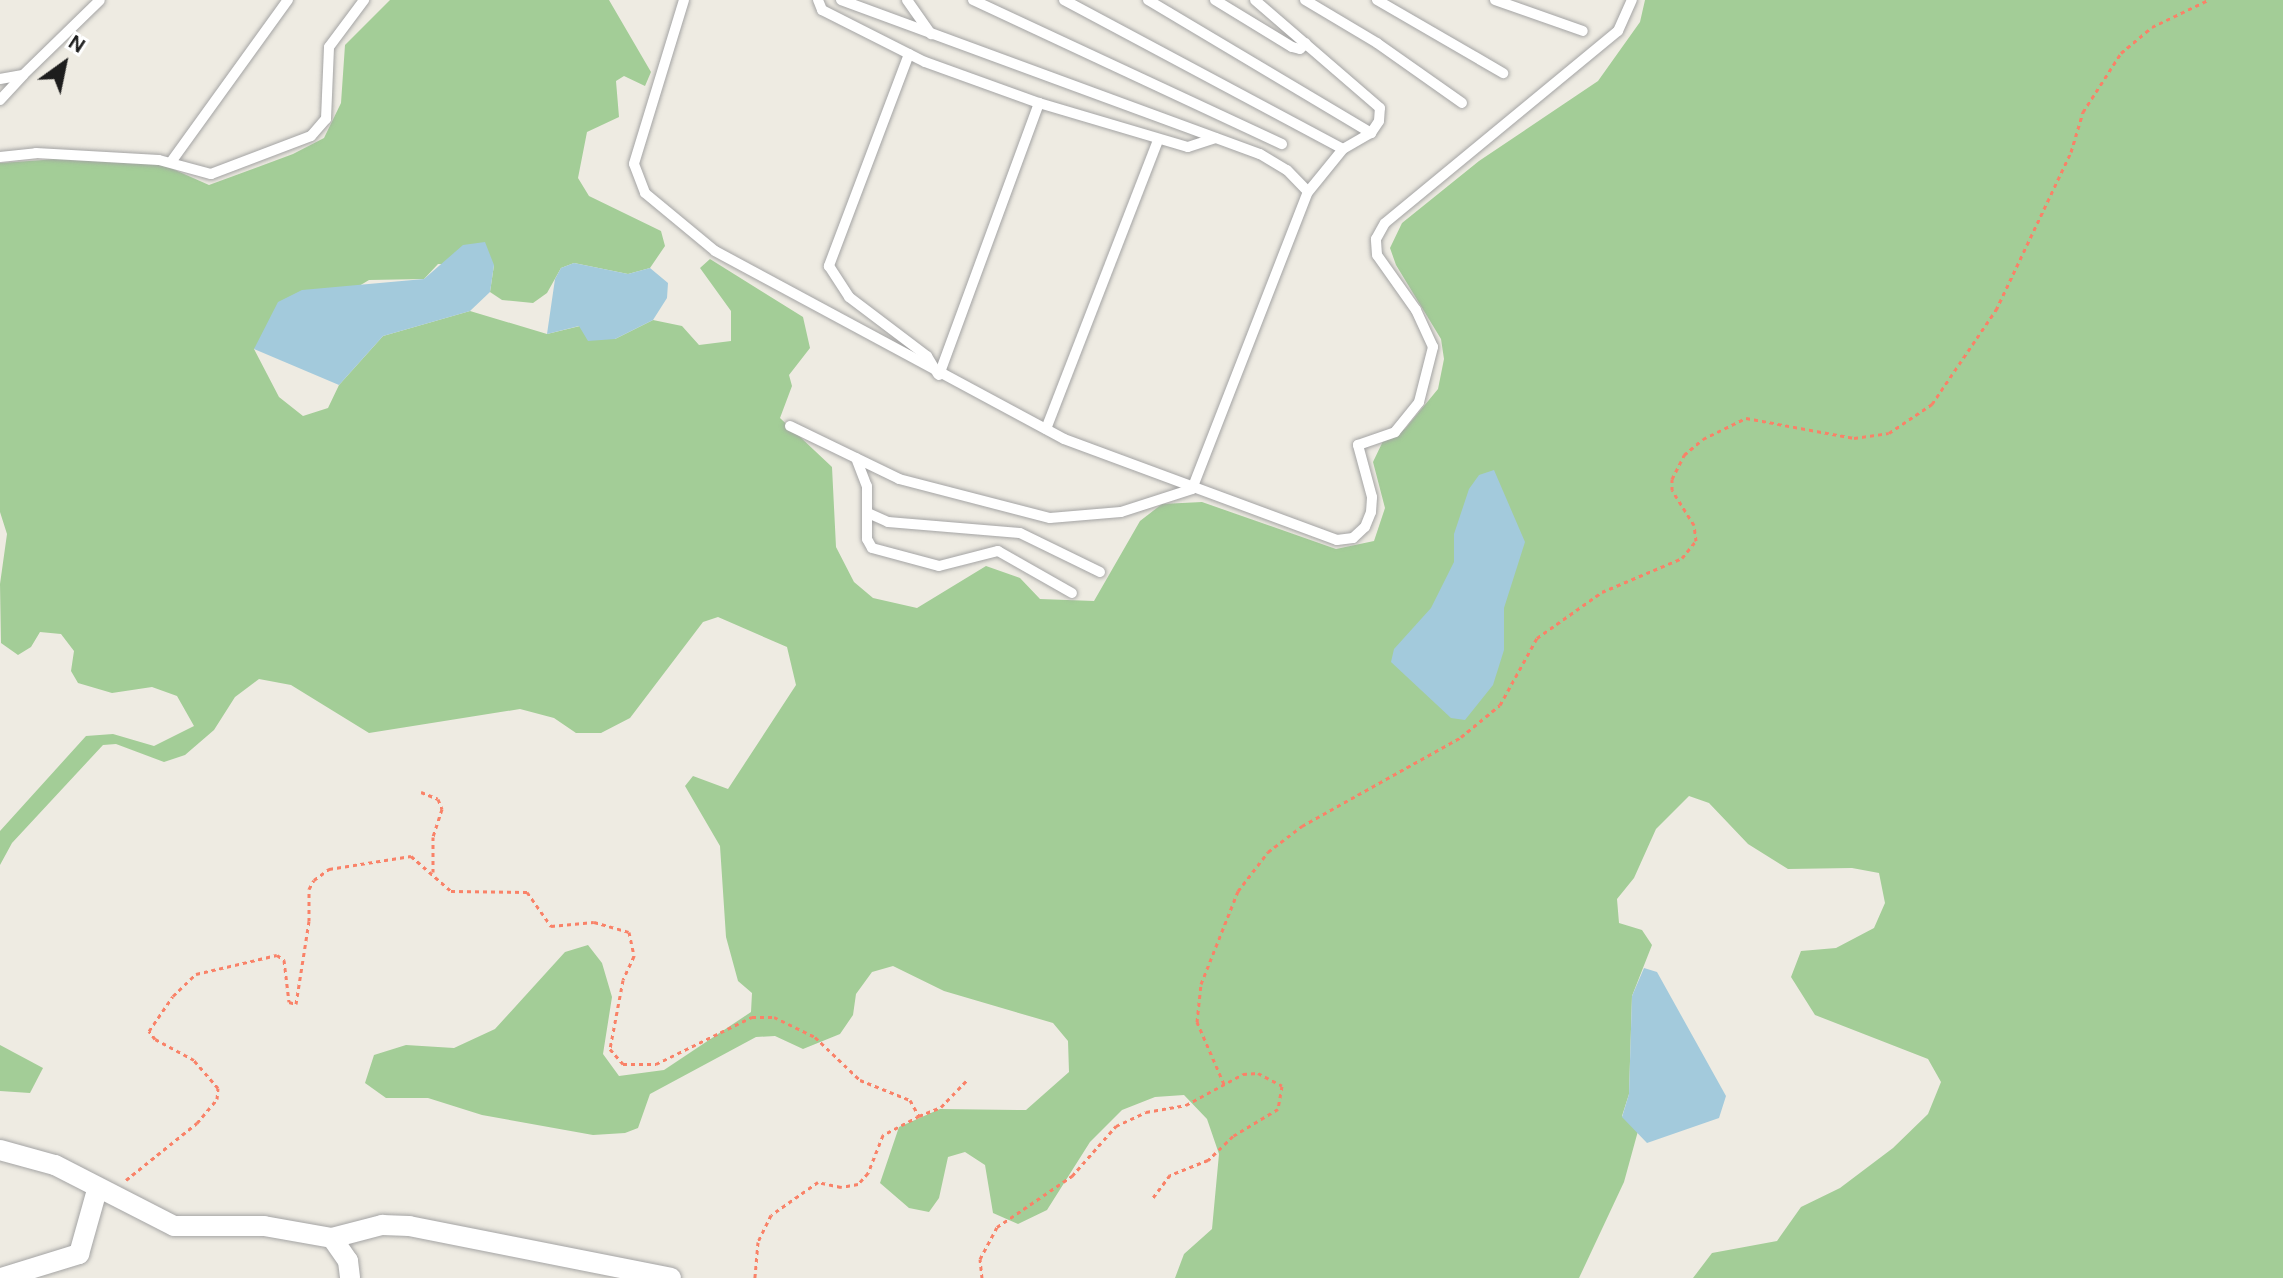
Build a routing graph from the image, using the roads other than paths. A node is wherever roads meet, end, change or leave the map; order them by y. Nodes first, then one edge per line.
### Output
1 (100, 0) edge
2 (288, 0) edge
3 (364, 0) edge
4 (684, 0) edge
5 (818, 0) edge
6 (841, 0) edge
7 (907, 0) edge
8 (973, 0) edge
9 (1064, 0) edge
10 (1148, 0) edge
11 (1215, 0) edge
12 (1255, 0) edge
13 (1305, 0) edge
14 (1377, 0) edge
15 (1495, 0) edge
16 (1632, 0) edge
17 (1583, 31) dead end
18 (933, 35) junction
19 (1306, 43) junction
20 (909, 54) junction
21 (1503, 73) dead end
22 (23, 75) junction
23 (0, 79) edge
24 (0, 100) edge
25 (1039, 103) junction
26 (1462, 103) dead end
27 (1371, 133) junction
28 (1216, 138) junction
29 (1158, 140) junction
30 (1282, 144) dead end
31 (1343, 149) junction
32 (0, 157) edge
33 (171, 162) junction
34 (1308, 192) junction
35 (939, 375) junction
36 (790, 426) dead end
37 (1046, 429) junction
38 (856, 458) junction
39 (1192, 489) junction
40 (868, 513) junction
41 (1100, 572) dead end
42 (1072, 593) dead end
43 (0, 1150) edge
44 (102, 1192) junction
45 (332, 1238) junction
46 (1, 1278) edge
47 (350, 1278) edge
48 (671, 1278) edge

1 - 22 lane
2 - 33 lane
3 - 33 lane
4 - 35 lane
5 - 20 lane
6 - 18 lane
7 - 18 lane
8 - 30 lane
9 - 31 lane
10 - 27 lane
11 - 19 lane
12 - 19 lane
13 - 26 lane
14 - 21 lane
15 - 17 lane
16 - 39 lane
18 - 28 lane
19 - 27 lane
20 - 25 lane
20 - 35 lane
22 - 23 lane
22 - 24 lane
25 - 29 lane
25 - 35 lane
27 - 31 lane
28 - 29 lane
28 - 34 lane
29 - 37 lane
31 - 34 lane
32 - 33 lane
34 - 39 lane
35 - 37 lane
36 - 38 lane
37 - 39 lane
38 - 39 lane
38 - 40 lane
40 - 41 lane
40 - 42 lane
43 - 44 street
44 - 45 street
44 - 46 street
45 - 47 street
45 - 48 street

